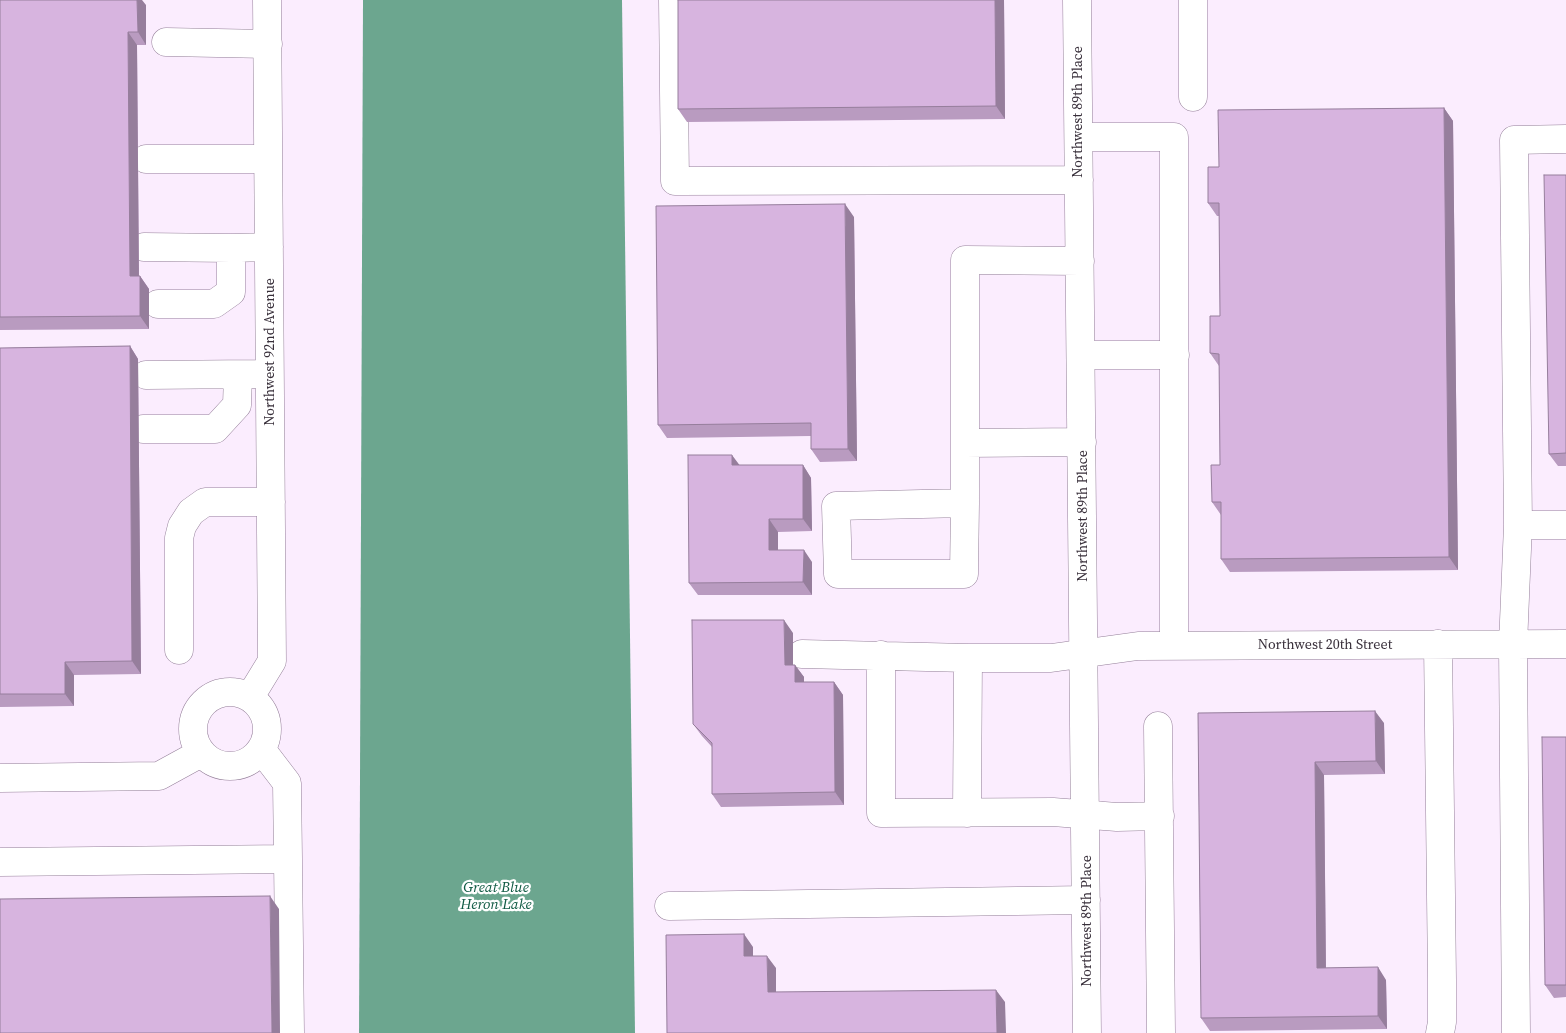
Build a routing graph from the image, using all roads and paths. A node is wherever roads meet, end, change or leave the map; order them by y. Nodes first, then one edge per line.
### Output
1 (267, 0) edge
2 (672, 0) edge
3 (1077, 0) edge
4 (1193, 0) edge
5 (166, 42) dead end
6 (268, 44) junction
7 (1193, 98) dead end
8 (1079, 137) junction
9 (1566, 139) edge
10 (146, 159) dead end
11 (268, 159) junction
12 (1079, 180) junction
13 (144, 247) dead end
14 (269, 247) junction
15 (231, 248) junction
16 (1080, 261) junction
17 (158, 304) dead end
18 (1081, 355) junction
19 (1174, 355) junction
20 (270, 374) junction
21 (146, 375) dead end
22 (238, 375) junction
23 (143, 429) dead end
24 (1082, 442) junction
25 (965, 443) junction
26 (271, 502) junction
27 (965, 503) junction
28 (1518, 525) junction
29 (1566, 525) edge
30 (1438, 644) junction
31 (1566, 644) edge
32 (1514, 645) junction
33 (1174, 646) junction
34 (179, 650) dead end
35 (1084, 653) junction
36 (802, 654) dead end
37 (880, 655) junction
38 (968, 658) junction
39 (250, 698) junction
40 (1158, 726) dead end
41 (262, 750) junction
42 (201, 752) junction
43 (0, 778) edge
44 (967, 813) junction
45 (1086, 814) junction
46 (1160, 816) junction
47 (288, 859) junction
48 (0, 862) edge
49 (1086, 900) junction
50 (669, 906) dead end
51 (290, 1033) edge
52 (1087, 1033) edge
53 (1161, 1033) edge
54 (1440, 1033) edge
55 (1516, 1033) edge

1 - 6 street, Northwest 92nd Avenue
2 - 12 street
3 - 8 street, Northwest 89th Place
4 - 7 street
5 - 6 street
6 - 11 street, Northwest 92nd Avenue
8 - 12 street, Northwest 89th Place
8 - 19 street
9 - 28 street
10 - 11 street
11 - 14 street, Northwest 92nd Avenue
12 - 16 street, Northwest 89th Place
13 - 15 street
14 - 15 street
14 - 20 street, Northwest 92nd Avenue
15 - 17 street
16 - 18 street, Northwest 89th Place
16 - 25 street
18 - 19 street
18 - 24 street, Northwest 89th Place
19 - 33 street
20 - 22 street
20 - 26 street, Northwest 92nd Avenue
21 - 22 street
22 - 23 street
24 - 25 street
24 - 35 street, Northwest 89th Place
25 - 27 street
26 - 34 street
26 - 39 street, Northwest 92nd Avenue
27 - 27 street
28 - 29 street
28 - 32 street
30 - 32 street, Northwest 20th Street
30 - 33 street, Northwest 20th Street
30 - 54 street
31 - 32 street, Northwest 20th Street
32 - 55 street
33 - 35 street, Northwest 20th Street
35 - 38 street, Northwest 20th Street
35 - 45 street, Northwest 89th Place
36 - 37 street, Northwest 20th Street
37 - 38 street, Northwest 20th Street
37 - 44 street
38 - 44 street
39 - 41 street
39 - 42 street
40 - 46 street
41 - 42 street
41 - 47 street
42 - 43 street
44 - 45 street
45 - 46 street
45 - 49 street, Northwest 89th Place
46 - 53 street
47 - 48 street
47 - 51 street
49 - 50 street
49 - 52 street, Northwest 89th Place

